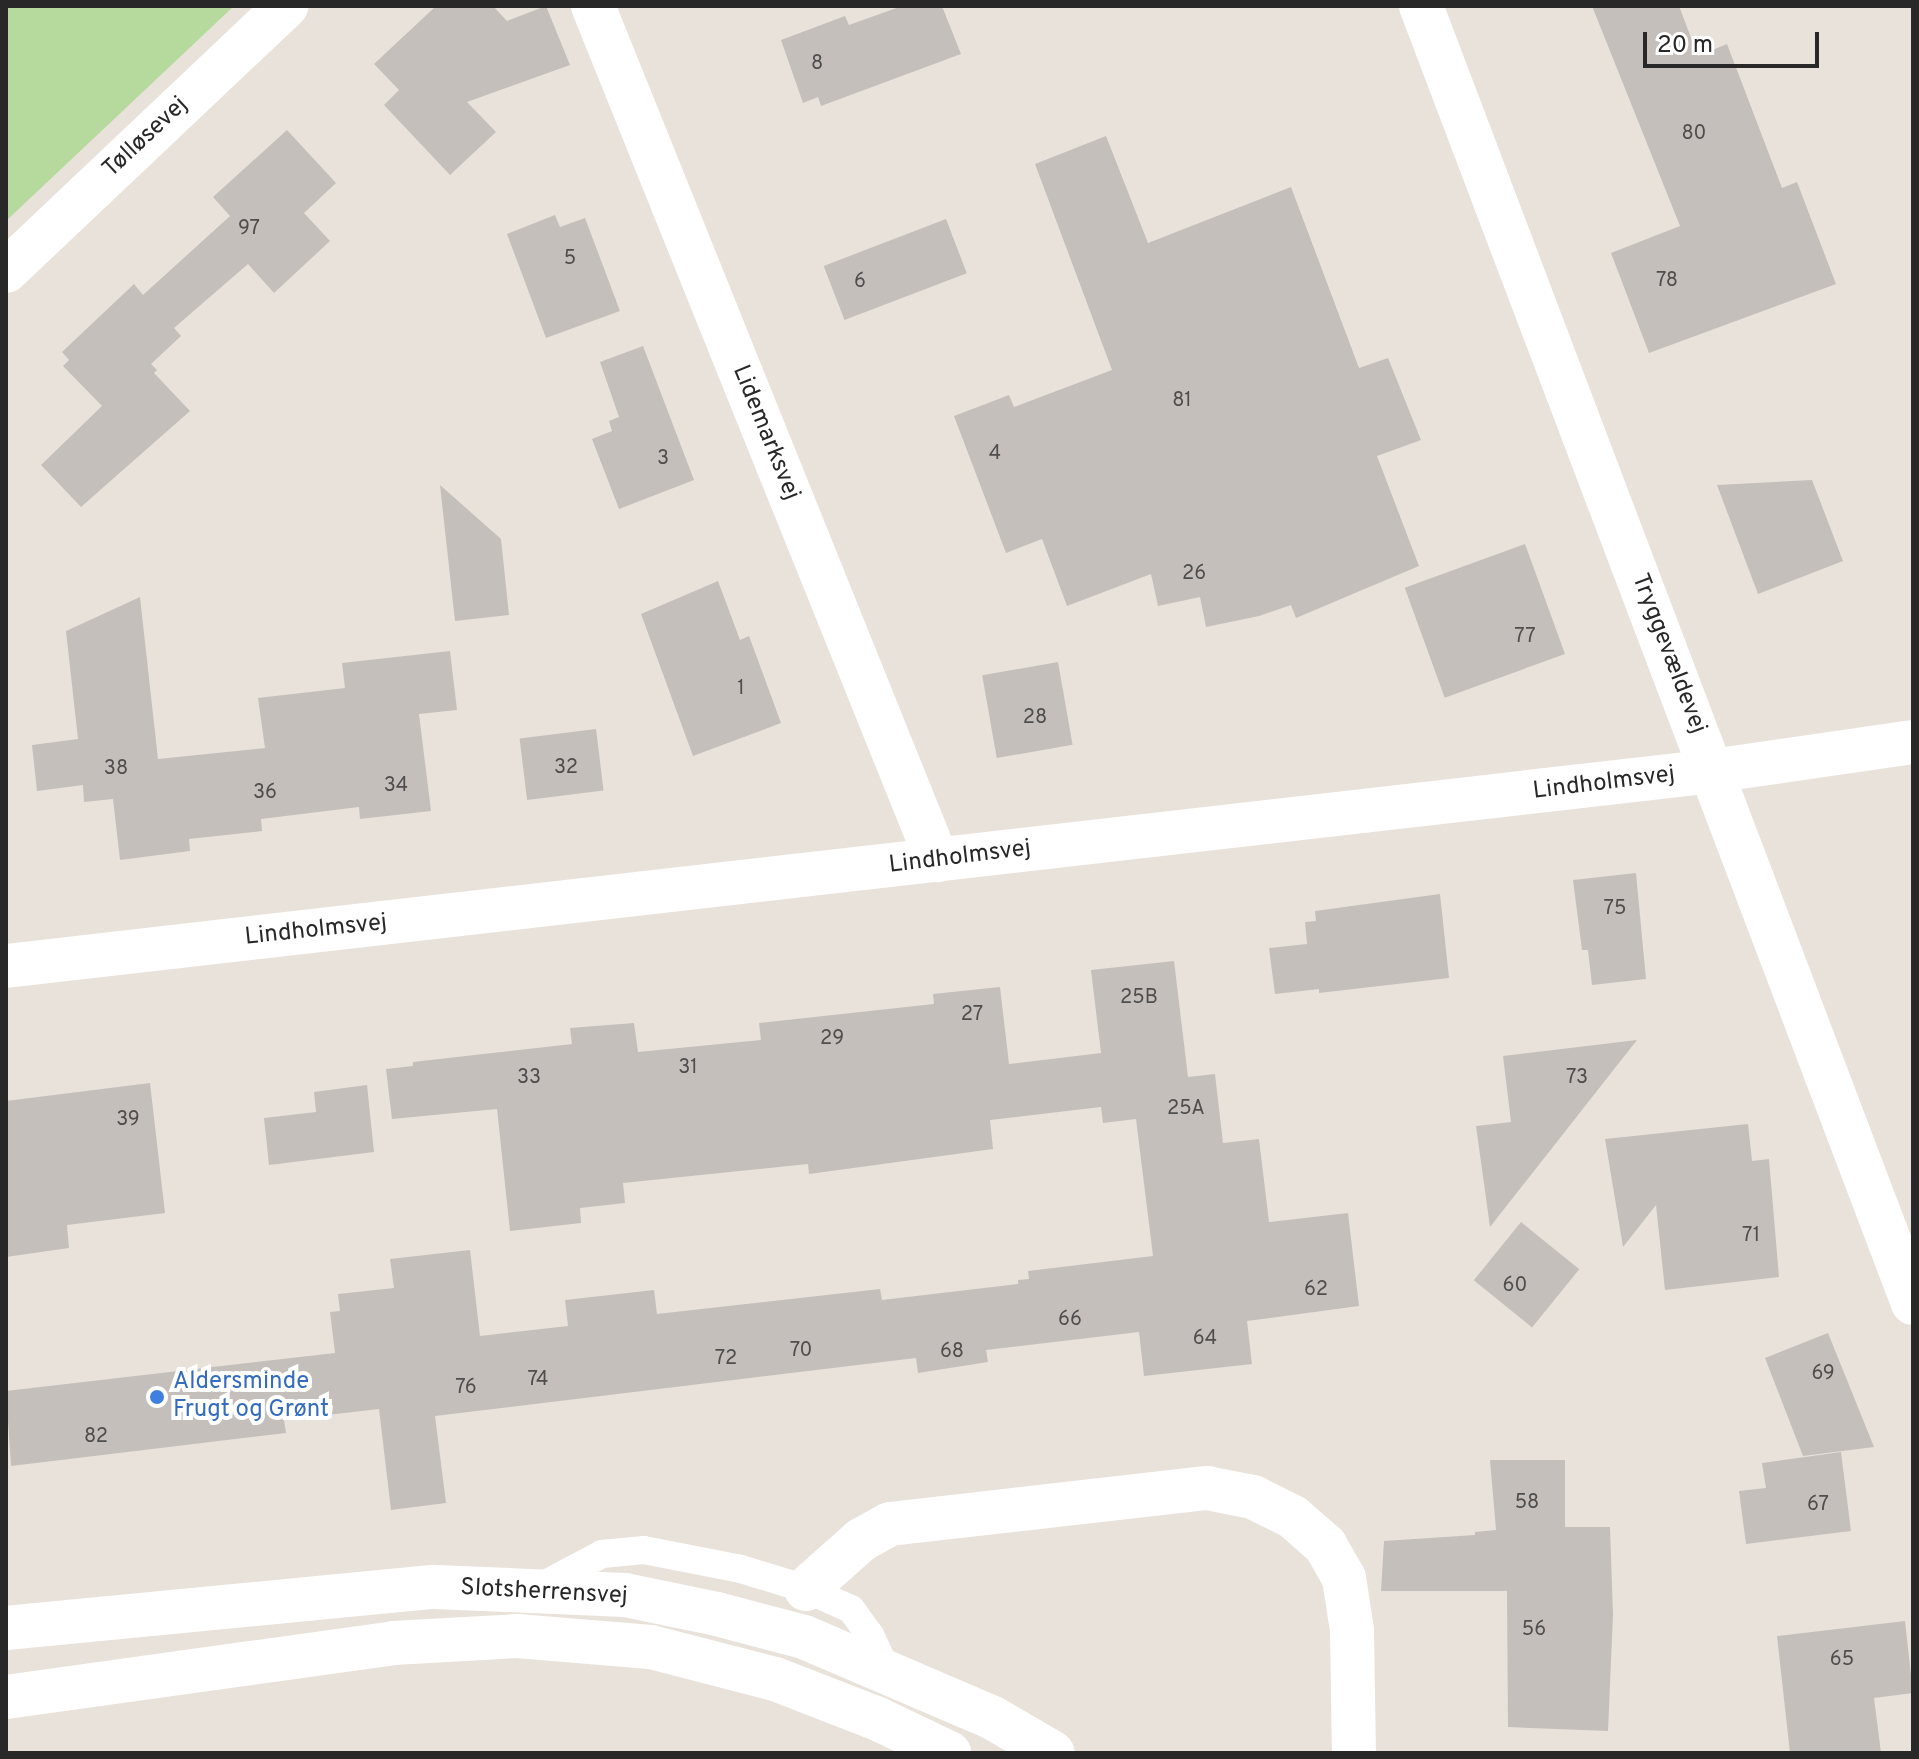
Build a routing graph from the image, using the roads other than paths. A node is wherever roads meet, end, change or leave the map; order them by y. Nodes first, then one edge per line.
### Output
1 (286, 6) edge
2 (593, 6) edge
3 (1421, 6) edge
4 (6, 271) edge
5 (1913, 742) edge
6 (1712, 771) junction
7 (937, 860) junction
8 (6, 966) edge
9 (1913, 1303) edge
10 (535, 1589) junction
11 (806, 1589) junction
12 (6, 1628) edge
13 (886, 1670) junction
14 (6, 1697) edge
15 (949, 1753) edge
16 (1053, 1753) edge
17 (1354, 1753) edge

1 - 4 street, Tølløsevej
2 - 7 street, Lidemarksvej
3 - 6 street, Tryggevældevej
5 - 6 street, Lindholmsvej
6 - 7 street, Lindholmsvej
6 - 9 street, Tryggevældevej
7 - 8 street, Lindholmsvej
10 - 11 lane
10 - 12 street, Slotsherrensvej
10 - 13 street, Slotsherrensvej
11 - 13 lane
11 - 17 street
13 - 16 street, Slotsherrensvej
14 - 15 street, Slotsherrensvej

